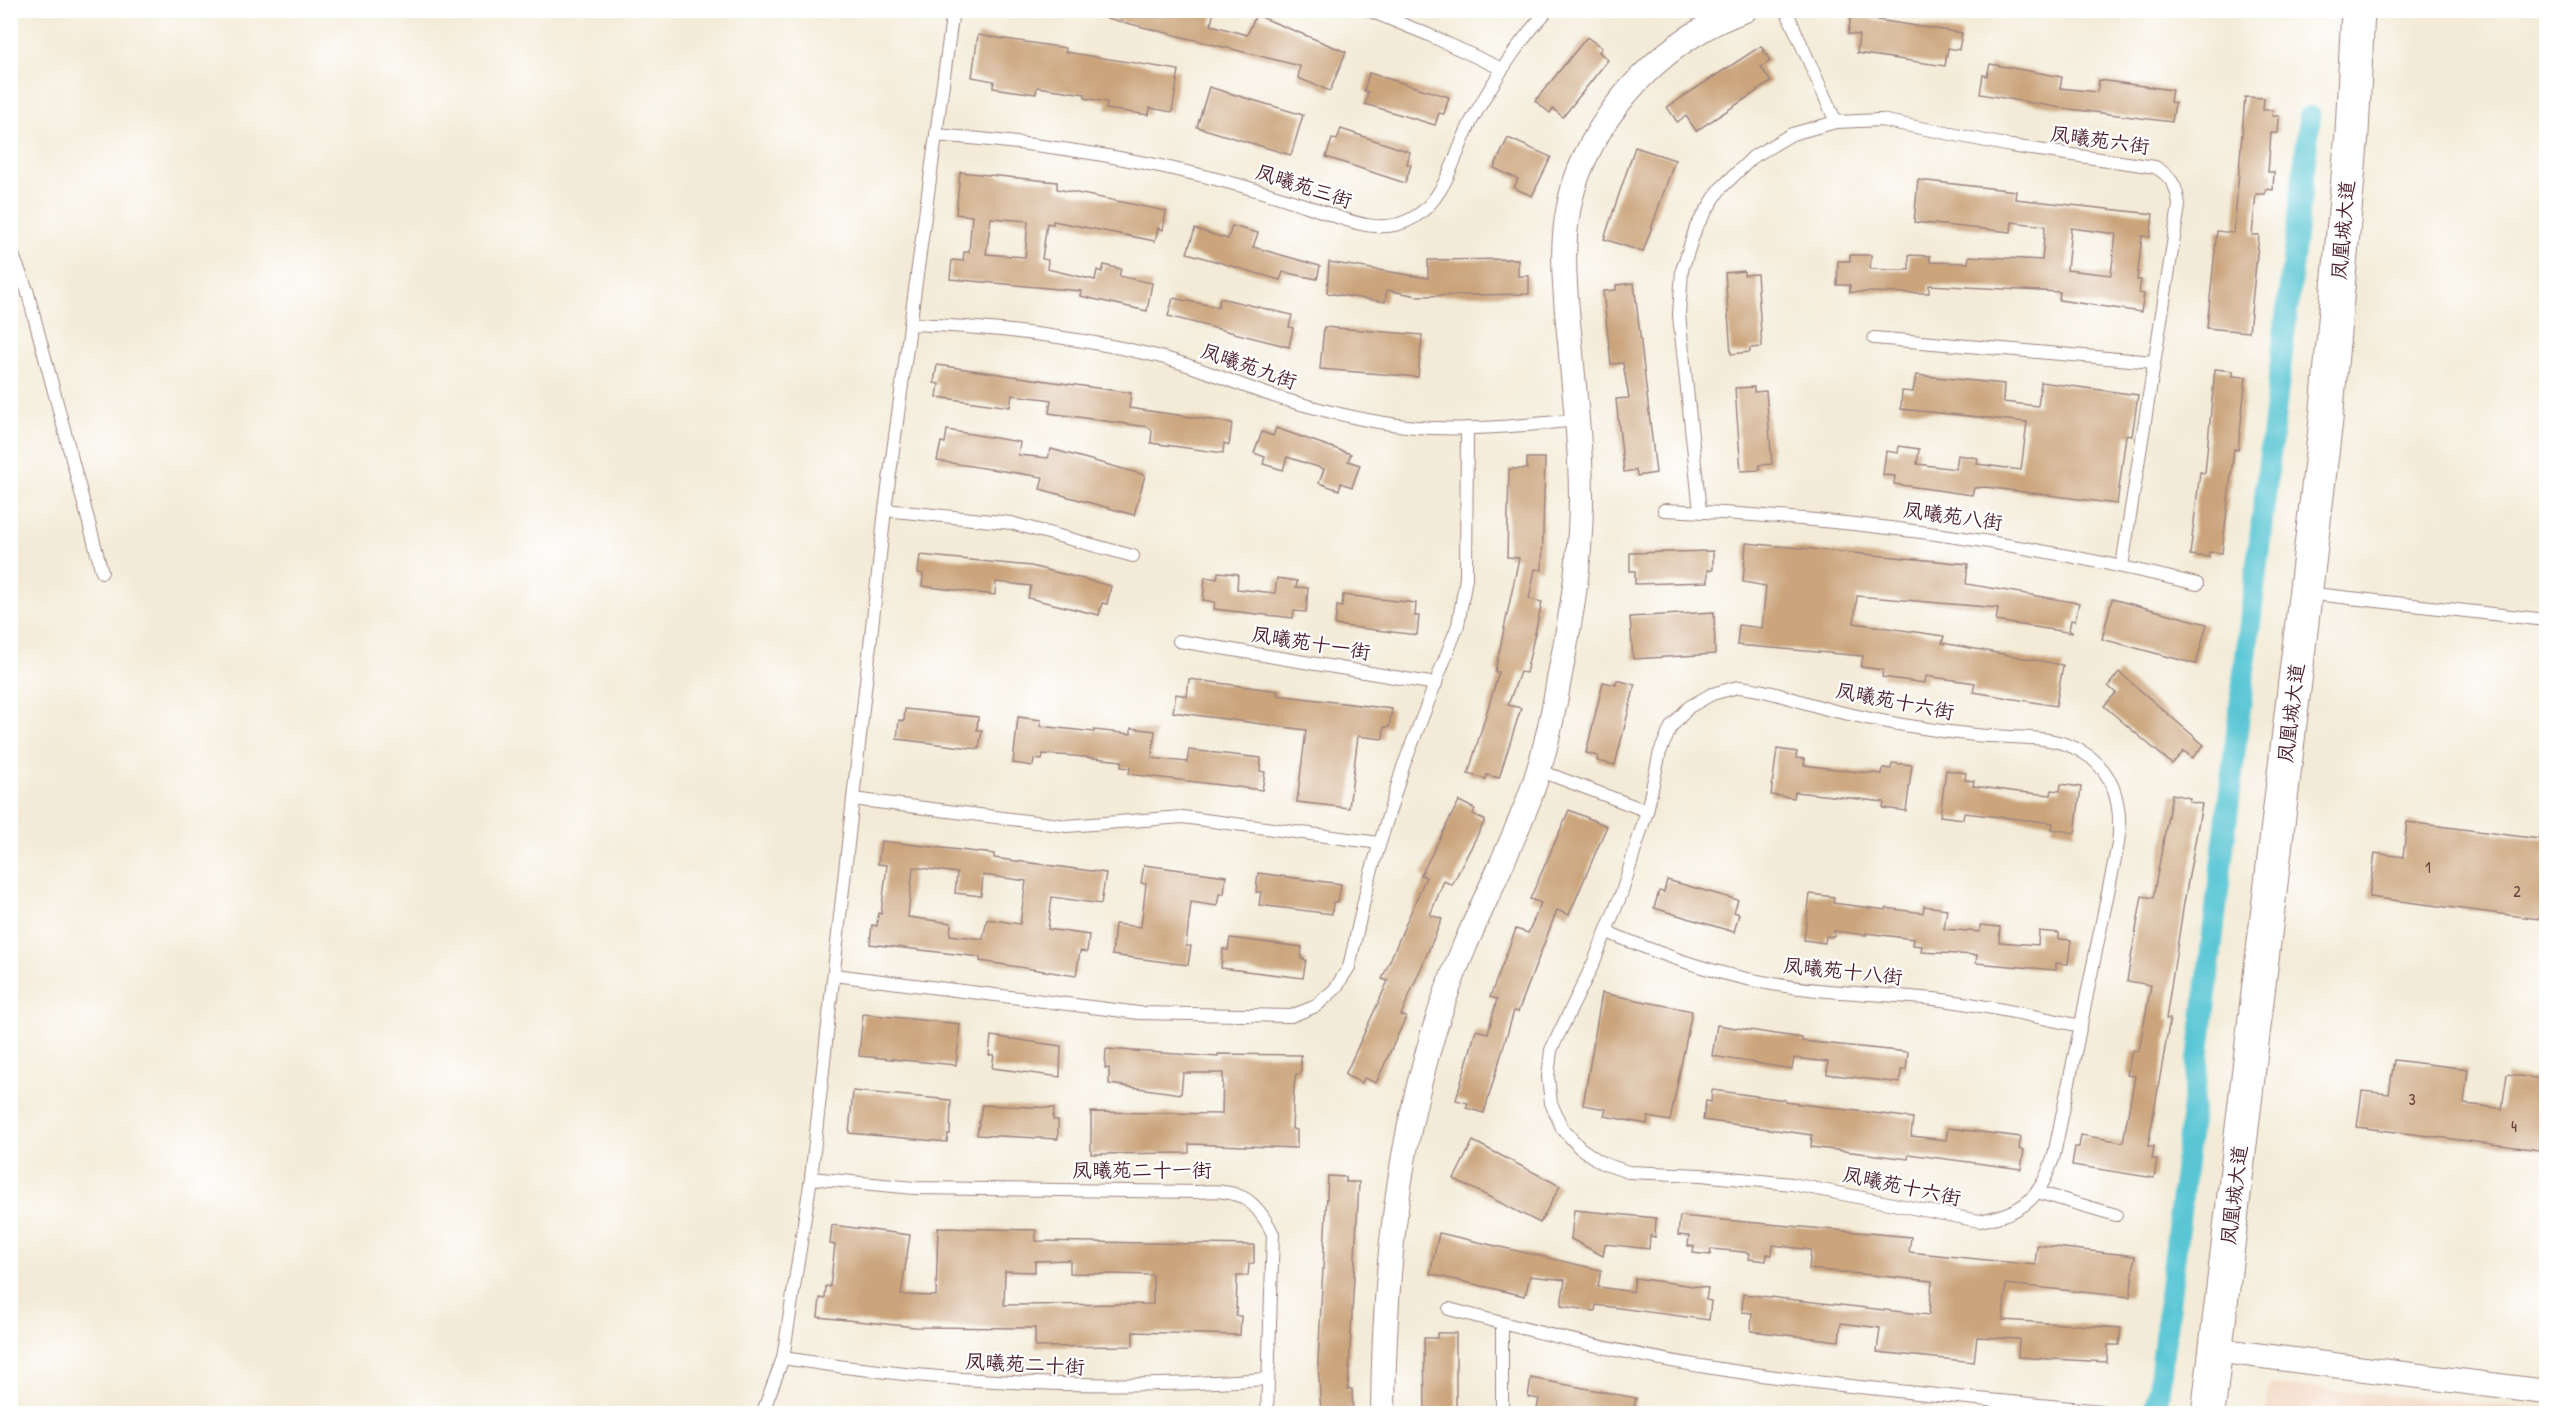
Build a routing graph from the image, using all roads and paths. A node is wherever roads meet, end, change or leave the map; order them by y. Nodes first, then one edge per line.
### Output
1 (953, 10) edge
2 (1368, 10) edge
3 (1548, 10) edge
4 (1745, 10) edge
5 (1786, 10) edge
6 (2358, 10) edge
7 (1502, 69) junction
8 (1836, 122) junction
9 (936, 135) junction
10 (10, 248) edge
11 (910, 324) junction
12 (1874, 338) dead end
13 (2154, 362) junction
14 (1577, 420) junction
15 (1467, 428) junction
16 (885, 510) junction
17 (1664, 510) dead end
18 (1700, 511) junction
19 (1133, 556) dead end
20 (2122, 566) junction
21 (102, 572) dead end
22 (2197, 584) dead end
23 (2306, 593) junction
24 (2547, 620) edge
25 (1179, 641) dead end
26 (1436, 684) junction
27 (1538, 770) junction
28 (853, 799) junction
29 (1647, 811) junction
30 (1379, 843) junction
31 (1606, 932) junction
32 (834, 975) junction
33 (2081, 1026) junction
34 (811, 1178) junction
35 (2037, 1192) junction
36 (2116, 1215) dead end
37 (1449, 1309) dead end
38 (1502, 1323) junction
39 (2215, 1350) junction
40 (783, 1358) junction
41 (1266, 1379) junction
42 (2547, 1392) edge
43 (2008, 1407) edge
44 (2101, 1411) dead end
45 (762, 1413) edge
46 (1267, 1413) edge
47 (1383, 1413) edge
48 (1502, 1413) edge
49 (2208, 1413) edge

1 - 9 lane
2 - 7 lane
3 - 7 lane, 凤曦苑三街
4 - 14 street
5 - 8 lane
6 - 23 main road, 凤凰城大道
7 - 9 lane, 凤曦苑三街
8 - 13 lane, 凤曦苑六街
8 - 18 lane
9 - 11 lane
10 - 21 lane
11 - 15 lane, 凤曦苑九街
11 - 16 lane
12 - 13 lane
13 - 20 lane, 凤曦苑六街
14 - 15 lane, 凤曦苑九街
14 - 27 street
15 - 26 lane
16 - 19 lane
16 - 28 lane
17 - 18 lane, 凤曦苑八街
18 - 20 lane, 凤曦苑八街
20 - 22 lane, 凤曦苑八街
23 - 24 lane
23 - 39 main road, 凤凰城大道
25 - 26 lane, 凤曦苑十一街
26 - 30 lane
27 - 29 lane
27 - 47 street
28 - 30 lane
28 - 32 lane
29 - 31 lane, 凤曦苑十六街
29 - 33 lane, 凤曦苑十六街
30 - 32 lane
31 - 33 lane, 凤曦苑十八街
31 - 35 lane, 凤曦苑十六街
32 - 34 lane
33 - 35 lane, 凤曦苑十六街
34 - 40 lane
34 - 41 lane, 凤曦苑二十一街
35 - 36 lane
37 - 38 lane
38 - 43 lane
38 - 48 lane
39 - 42 street
39 - 49 main road, 凤凰城大道
40 - 41 lane, 凤曦苑二十街
40 - 45 lane
41 - 46 lane, 凤曦苑二十一街
43 - 44 lane

